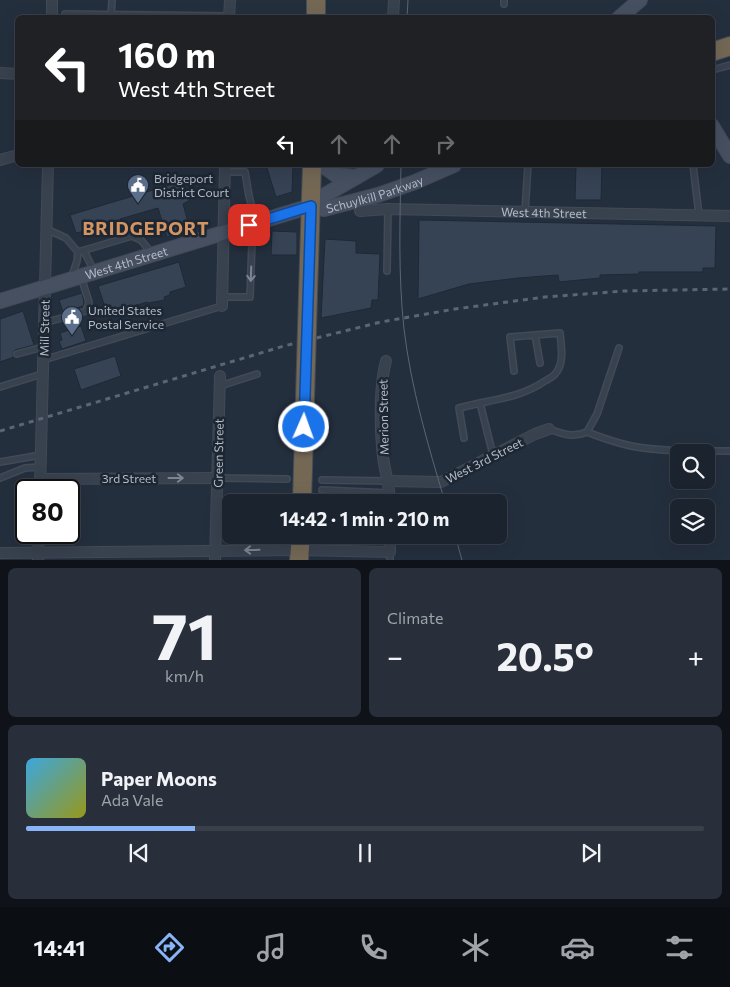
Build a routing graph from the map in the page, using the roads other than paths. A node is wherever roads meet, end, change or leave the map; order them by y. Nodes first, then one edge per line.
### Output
1 (52, 0) edge
2 (112, 0) edge
3 (230, 0) edge
4 (316, 0) edge
5 (394, 0) edge
6 (640, 0) edge
7 (65, 14) dead end
8 (52, 15) edge
9 (88, 15) edge
10 (111, 15) edge
11 (229, 15) edge
12 (316, 15) edge
13 (393, 15) edge
14 (622, 15) edge
15 (730, 46) edge
16 (715, 51) edge
17 (730, 64) edge
18 (715, 69) edge
19 (0, 73) edge
20 (15, 74) edge
21 (715, 131) edge
22 (15, 156) edge
23 (730, 156) edge
24 (0, 160) edge
25 (48, 167) edge
26 (312, 167) edge
27 (325, 167) edge
28 (373, 167) edge
29 (449, 167) edge
30 (528, 167) edge
31 (693, 167) edge
32 (225, 168) edge
33 (357, 176) junction
34 (311, 206) junction
35 (388, 209) junction
36 (360, 211) dead end
37 (525, 212) junction
38 (699, 215) junction
39 (729, 215) edge
40 (253, 224) junction
41 (46, 229) junction
42 (224, 233) junction
43 (84, 251) junction
44 (78, 252) junction
45 (152, 254) junction
46 (387, 271) dead end
47 (95, 272) junction
48 (76, 278) junction
49 (45, 287) junction
50 (0, 301) edge
51 (222, 301) junction
52 (44, 323) junction
53 (536, 335) junction
54 (43, 346) junction
55 (619, 348) dead end
56 (17, 354) dead end
57 (43, 360) junction
58 (386, 361) dead end
59 (540, 363) dead end
60 (514, 371) dead end
61 (43, 373) junction
62 (257, 374) dead end
63 (220, 381) joint
64 (0, 387) edge
65 (480, 404) junction
66 (548, 429) joint
67 (587, 432) junction
68 (464, 438) dead end
69 (730, 450) edge
70 (41, 456) junction
71 (494, 456) junction
72 (0, 462) edge
73 (40, 467) junction
74 (0, 478) edge
75 (217, 478) junction
76 (40, 479) joint
77 (286, 479) dead end
78 (322, 480) dead end
79 (388, 482) junction
80 (322, 490) dead end
81 (302, 494) edge
82 (356, 494) edge
83 (390, 494) edge
84 (300, 548) edge
85 (0, 553) edge
86 (215, 555) edge
87 (38, 556) edge
88 (390, 556) edge

1 - 8 street
2 - 10 lane
3 - 11 street
4 - 12 highway
5 - 13 street
6 - 14 main road
7 - 9 lane
15 - 16 highway
17 - 18 lane
19 - 20 street
21 - 23 main road
22 - 24 street
25 - 41 street, Mill Street
26 - 34 highway
27 - 33 main road
28 - 33 main road, Schuylkill Parkway
29 - 34 main road, Schuylkill Parkway
30 - 37 lane
31 - 38 lane
32 - 40 lane
32 - 42 street
33 - 34 main road, Schuylkill Parkway
34 - 40 main road, West 4th Street
34 - 81 highway, bridge
35 - 36 street, West 4th Street
35 - 37 street, West 4th Street
35 - 46 lane
37 - 38 street, West 4th Street
38 - 39 street, West 4th Street
40 - 42 main road, West 4th Street
40 -> 51 lane
41 - 44 lane
41 - 49 street, Mill Street
42 - 45 main road, West 4th Street
42 - 51 street
43 - 44 lane
43 - 45 lane
43 - 47 lane
44 - 48 lane
45 - 47 main road, West 4th Street
47 - 48 main road, West 4th Street
48 - 49 main road, West 4th Street
48 - 52 lane
49 - 50 main road, West 4th Street
49 - 52 street, Mill Street
51 - 57 lane
52 - 54 street, Mill Street
53 - 59 lane
53 - 60 lane
53 - 65 lane
54 - 56 lane
54 - 57 street, Mill Street
55 - 67 lane
57 - 61 street, Mill Street
58 - 79 street, Merion Street
61 - 64 lane
61 - 70 street, Mill Street
62 - 63 lane
63 - 75 street, Green Street
65 - 68 lane
65 - 71 lane
66 - 67 lane
66 - 71 street, West 3rd Street
67 - 69 lane
70 - 72 lane
70 - 73 street, Mill Street
71 - 79 street, West 3rd Street
73 - 74 lane
73 - 76 street, Mill Street
76 -> 75 street, 3rd Street
75 - 77 lane
75 - 86 street, Green Street
78 - 79 lane
79 - 83 street, Merion Street
80 - 82 lane
84 -> 86 street
84 - 88 street
85 - 87 street
86 - 87 street

